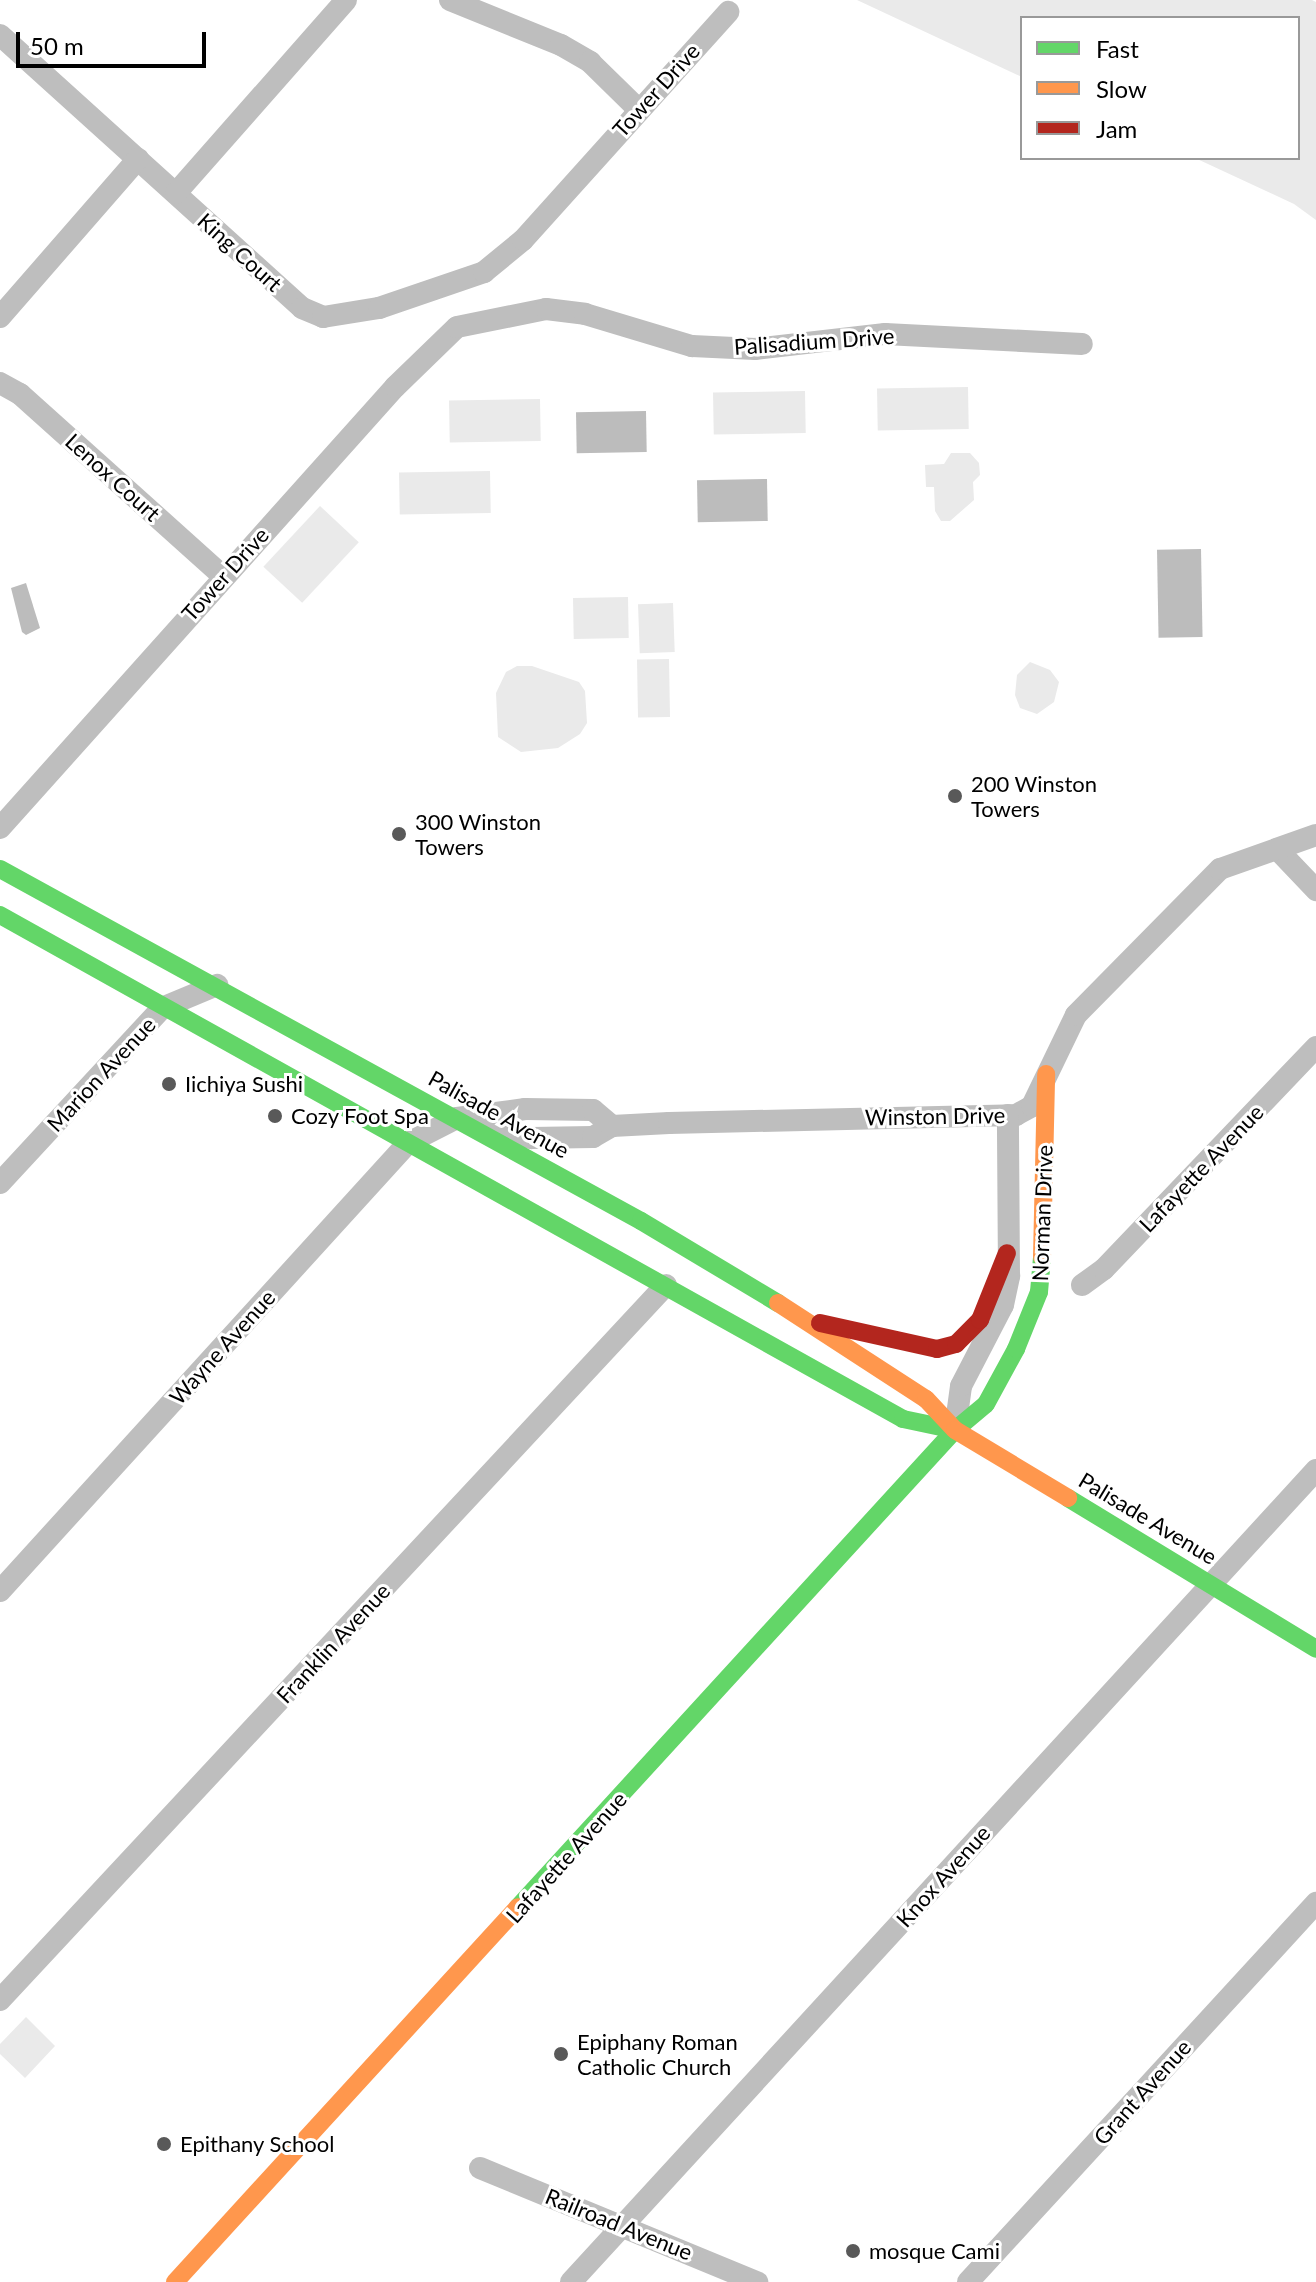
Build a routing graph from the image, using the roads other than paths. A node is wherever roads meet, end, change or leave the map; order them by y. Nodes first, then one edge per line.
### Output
1 (346, 0) edge
2 (450, 0) edge
3 (728, 12) dead end
4 (0, 35) edge
5 (638, 109) junction
6 (138, 159) junction
7 (176, 193) junction
8 (523, 240) joint
9 (0, 317) edge
10 (457, 327) joint
11 (1082, 344) dead end
12 (0, 383) edge
13 (223, 576) junction
14 (0, 828) edge
15 (1316, 835) edge
16 (1277, 849) junction
17 (0, 869) edge
18 (1316, 890) edge
19 (0, 915) edge
20 (217, 985) junction
21 (162, 1008) junction
22 (1316, 1047) edge
23 (1046, 1074) junction
24 (1008, 1115) junction
25 (457, 1118) junction
26 (408, 1143) junction
27 (0, 1183) edge
28 (1007, 1253) junction
29 (688, 1277) dead end
30 (666, 1285) junction
31 (1082, 1285) dead end
32 (718, 1293) dead end
33 (786, 1308) junction
34 (806, 1320) junction
35 (955, 1430) junction
36 (1316, 1470) edge
37 (1210, 1583) junction
38 (0, 1591) edge
39 (1316, 1649) edge
40 (1316, 1903) edge
41 (0, 1968) edge
42 (21, 1977) junction
43 (0, 2000) edge
44 (480, 2168) dead end
45 (623, 2225) junction
46 (175, 2282) edge
47 (571, 2282) edge
48 (757, 2282) edge
49 (968, 2282) edge

1 - 7 street
2 - 5 street
3 - 5 street, Tower Drive
4 - 6 street, King Court
5 - 8 street, Tower Drive
6 - 7 street, King Court
6 - 9 street
7 - 8 street, King Court
10 - 11 street, Palisadium Drive
10 - 13 street, Tower Drive
12 - 13 street, Lenox Court
13 - 14 street, Tower Drive
15 - 16 street, Winston Drive
16 - 18 street
16 - 23 street, Winston Drive
17 - 20 main road, Palisade Avenue
19 - 21 main road, Palisade Avenue
20 - 21 street, Marion Avenue
20 - 25 main road, Palisade Avenue
21 - 26 main road, Palisade Avenue
21 - 27 street, Marion Avenue
22 - 31 street, Lafayette Avenue
23 - 24 street, Winston Drive
23 - 35 main road, Norman Drive
24 - 25 street, Winston Drive
24 - 28 street, Norman Drive
25 - 26 street, Wayne Avenue
25 - 33 main road, Palisade Avenue
26 - 30 main road, Palisade Avenue
26 - 38 street, Wayne Avenue
28 - 34 main road
28 - 35 street, Norman Drive
29 - 30 main road
30 - 35 main road, Palisade Avenue
30 - 42 street, Franklin Avenue
32 - 33 main road
33 - 34 main road, Palisade Avenue
34 - 35 main road, Palisade Avenue
35 - 37 main road, Palisade Avenue
35 - 46 main road, Lafayette Avenue
36 - 37 street, Knox Avenue
37 - 39 main road, Palisade Avenue
37 - 45 street, Knox Avenue
40 - 49 street, Grant Avenue
41 - 42 street
42 - 43 street, Franklin Avenue
44 - 45 street, Railroad Avenue
45 - 47 street, Knox Avenue
45 - 48 street, Railroad Avenue

